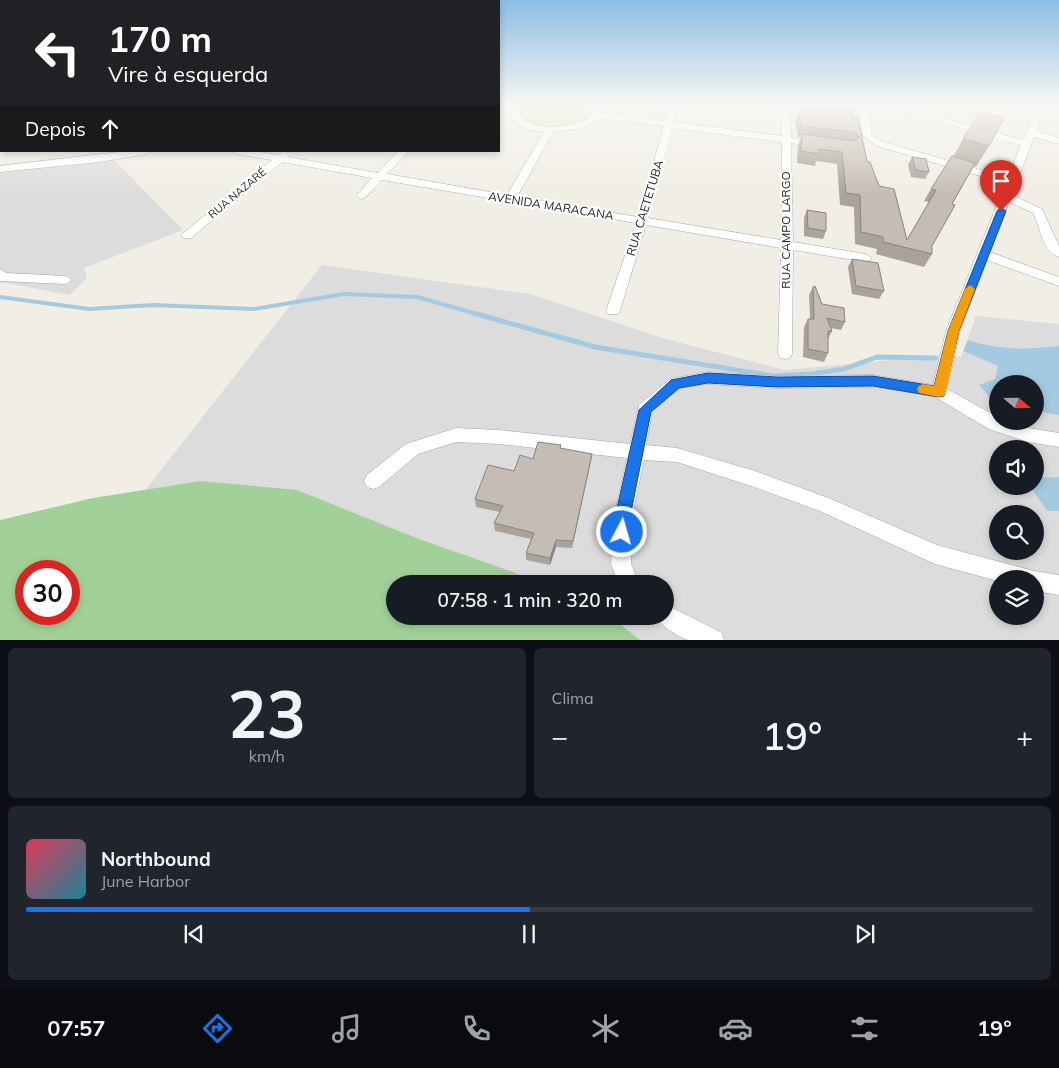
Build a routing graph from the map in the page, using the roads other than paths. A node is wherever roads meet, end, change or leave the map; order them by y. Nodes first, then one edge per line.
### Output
1 (547, 135) edge
2 (667, 135) edge
3 (749, 135) edge
4 (787, 135) edge
5 (868, 135) edge
6 (1012, 135) edge
7 (1031, 135) edge
8 (1030, 139) junction
9 (787, 140) junction
10 (1059, 140) edge
11 (831, 146) edge
12 (140, 152) edge
13 (248, 152) edge
14 (403, 152) edge
15 (283, 155) edge
16 (0, 169) edge
17 (984, 174) dead end
18 (380, 177) junction
19 (361, 196) dead end
20 (1007, 197) junction
21 (510, 199) junction
22 (642, 221) junction
23 (187, 235) dead end
24 (787, 246) junction
25 (1059, 253) edge
26 (983, 254) junction
27 (866, 258) dead end
28 (0, 273) edge
29 (66, 280) dead end
30 (1059, 282) edge
31 (613, 311) dead end
32 (785, 354) dead end
33 (939, 392) junction
34 (1059, 440) edge
35 (637, 451) junction
36 (373, 481) dead end
37 (994, 570) edge
38 (625, 575) edge
39 (1044, 582) edge
40 (1059, 585) edge
41 (674, 621) edge
42 (714, 640) edge

1 - 21 street
2 - 22 street, RUA CAETETUBA
3 - 9 street
4 - 9 street, RUA CAMPO LARGO
5 - 17 street
6 - 8 street
7 - 8 street
8 - 10 street
8 - 20 street
9 - 11 street
9 - 24 street, RUA CAMPO LARGO
12 - 16 street
13 - 15 street, AVENIDA MARACANA
14 - 18 street
15 - 18 street, AVENIDA MARACANA
15 - 23 street, RUA NAZARÉ
18 - 19 street
18 - 21 street, AVENIDA MARACANA
20 - 25 street
20 - 26 street
21 - 22 street, AVENIDA MARACANA
22 - 24 street, AVENIDA MARACANA
22 - 31 street, RUA CAETETUBA
24 - 27 street, AVENIDA MARACANA
24 - 32 street, RUA CAMPO LARGO
26 - 30 street
26 - 33 street
28 - 29 street
33 - 34 street
33 - 35 street
35 - 36 street
35 - 37 street
35 - 38 street
39 - 40 street
41 - 42 street

